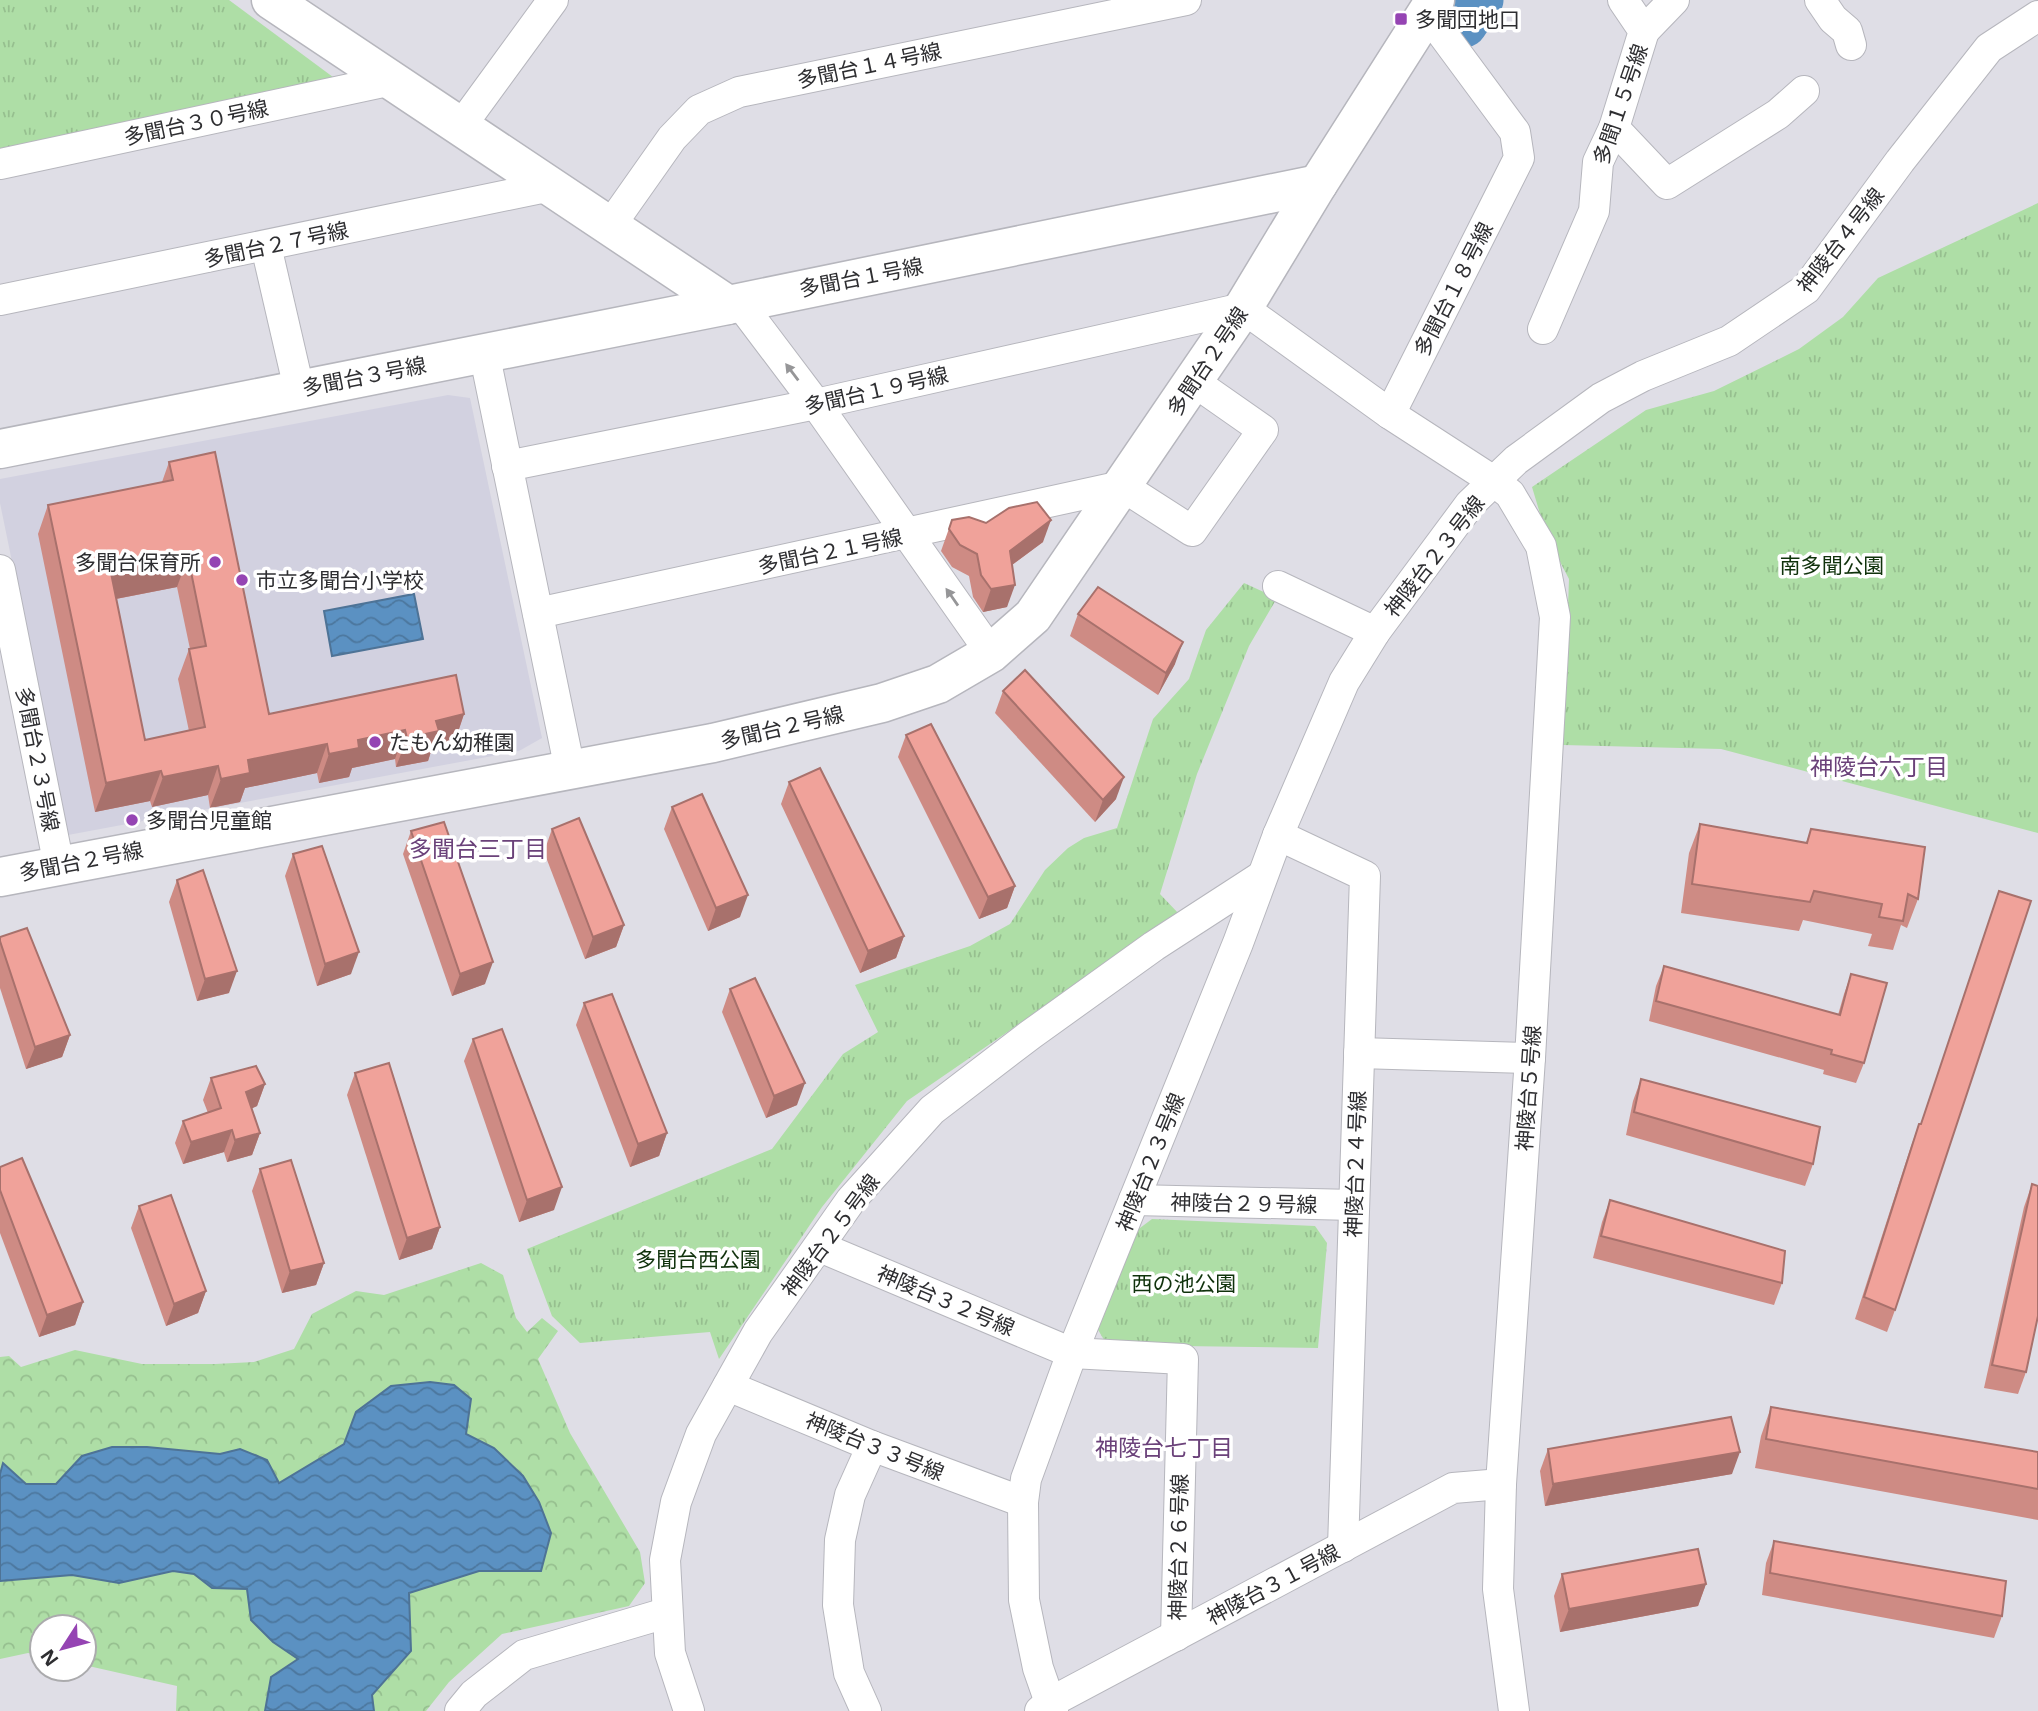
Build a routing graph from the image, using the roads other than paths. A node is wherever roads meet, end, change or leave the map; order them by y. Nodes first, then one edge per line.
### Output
1 (271, 0) edge
2 (552, 0) edge
3 (1186, 0) edge
4 (1623, 0) edge
5 (1674, 0) edge
6 (1819, 0) edge
7 (1431, 6) edge
8 (2038, 16) edge
9 (1644, 31) junction
10 (1851, 45) dead end
11 (392, 80) junction
12 (1804, 91) dead end
13 (461, 126) junction
14 (1614, 128) junction
15 (0, 164) edge
16 (1318, 184) junction
17 (551, 186) junction
18 (610, 226) junction
19 (266, 246) junction
20 (0, 300) edge
21 (734, 303) junction
22 (1242, 308) junction
23 (1543, 329) dead end
24 (484, 352) junction
25 (1193, 381) junction
26 (299, 389) junction
27 (816, 404) junction
28 (1390, 414) junction
29 (0, 449) edge
30 (507, 466) junction
31 (1495, 482) junction
32 (1122, 486) junction
33 (908, 534) junction
34 (0, 570) edge
35 (1278, 586) dead end
36 (538, 613) junction
37 (1375, 632) junction
38 (992, 653) junction
39 (10, 671) edge
40 (570, 770) junction
41 (1278, 835) junction
42 (59, 866) junction
43 (1262, 876) junction
44 (0, 877) edge
45 (1359, 1053) junction
46 (1531, 1058) junction
47 (1134, 1200) junction
48 (1354, 1205) junction
49 (820, 1247) junction
50 (1072, 1353) junction
51 (728, 1386) junction
52 (872, 1446) junction
53 (1501, 1484) junction
54 (1023, 1503) junction
55 (1343, 1547) junction
56 (666, 1613) junction
57 (1176, 1636) junction
58 (476, 1705) edge
59 (681, 1708) edge
60 (1047, 1708) edge
61 (866, 1711) edge
62 (1514, 1711) edge

1 - 11 street
2 - 13 street
3 - 18 street, 多聞台１４号線
4 - 9 street, 多聞１５号線
5 - 9 street
6 - 10 street
7 - 16 street
7 - 28 street, 多聞台１８号線
8 - 31 street, 神陵台４号線
9 - 14 street, 多聞１５号線
11 - 13 street
11 - 15 street, 多聞台３０号線
12 - 14 street
13 - 17 street
14 - 23 street, 多聞１５号線
16 - 21 street, 多聞台１号線
16 - 22 street, 多聞台２号線
17 - 18 street
17 - 19 street, 多聞台２７号線
18 - 21 street
19 - 20 street, 多聞台２７号線
19 - 26 street
21 - 24 street, 多聞台３号線
27 -> 21 street
22 - 25 street, 多聞台２号線
22 - 27 street, 多聞台１９号線
22 - 28 street
24 - 26 street, 多聞台３号線
24 - 30 street
25 - 32 street, 多聞台２号線
25 - 32 street
26 - 29 street, 多聞台３号線
27 - 30 street, 多聞台１９号線
27 - 33 street
28 - 31 street, 神陵台５号線
30 - 36 street
31 - 37 street, 神陵台２３号線
31 - 46 street, 神陵台５号線
32 - 33 street, 多聞台２１号線
32 - 38 street, 多聞台２号線
33 - 36 street, 多聞台２１号線
38 -> 33 street
34 - 39 street, 多聞台２３号線
35 - 37 street, 神陵台２３号線
36 - 40 street
37 - 41 street, 神陵台２３号線
38 - 40 street, 多聞台２号線
39 - 42 street, 多聞台２３号線
40 - 42 street, 多聞台２号線
41 - 43 street, 神陵台２３号線
41 - 45 street, 神陵台２４号線
42 - 44 street, 多聞台２号線
43 - 47 street, 神陵台２３号線
43 - 49 street, 神陵台２５号線
45 - 46 street
45 - 48 street, 神陵台２４号線
46 - 53 street, 神陵台５号線
47 - 48 street, 神陵台２９号線
47 - 50 street, 神陵台２３号線
48 - 55 street, 神陵台２４号線
49 - 50 street, 神陵台３２号線
49 - 51 street, 神陵台２５号線
50 - 54 street, 神陵台２３号線
50 - 57 street, 神陵台２６号線
51 - 52 street, 神陵台３３号線
51 - 56 street, 神陵台２５号線
52 - 54 street, 神陵台３３号線
52 - 61 street
53 - 55 street, 神陵台３１号線
53 - 62 street, 神陵台５号線
54 - 60 street, 神陵台２３号線
55 - 57 street, 神陵台３１号線
56 - 58 street
56 - 59 street, 神陵台２５号線
57 - 60 street, 神陵台３１号線

